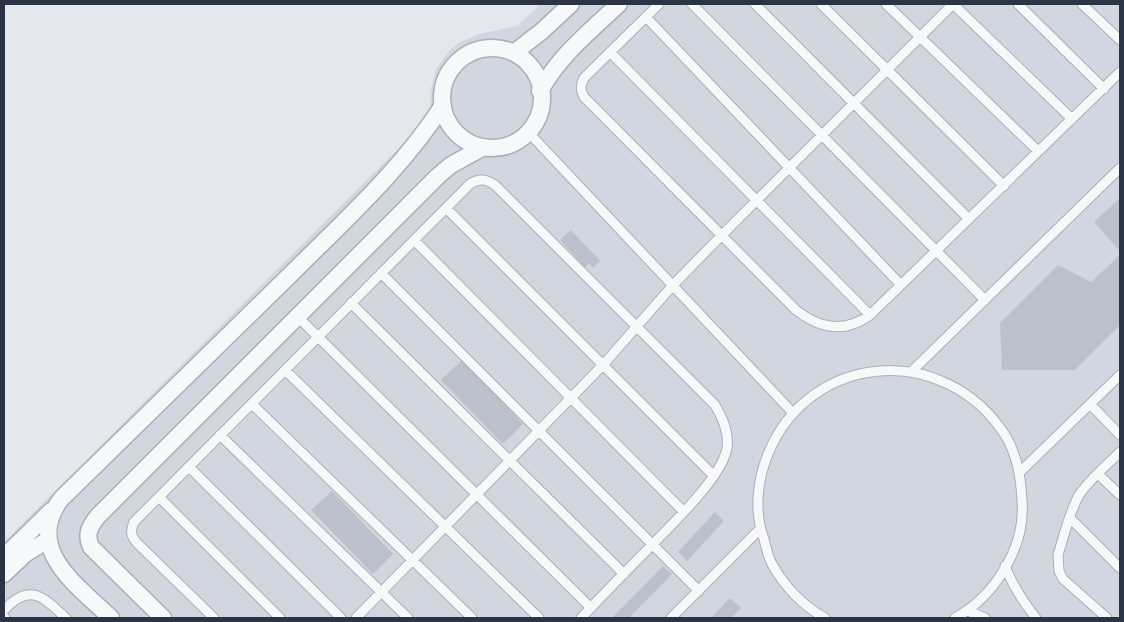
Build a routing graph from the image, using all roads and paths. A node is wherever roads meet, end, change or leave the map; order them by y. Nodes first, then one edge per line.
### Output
1 (571, 4) edge
2 (619, 4) edge
3 (659, 4) edge
4 (692, 4) edge
5 (755, 4) edge
6 (821, 4) edge
7 (886, 4) edge
8 (953, 4) edge
9 (1018, 4) edge
10 (1082, 4) edge
11 (646, 17) junction
12 (920, 37) junction
13 (1120, 40) edge
14 (515, 52) junction
15 (610, 52) junction
16 (887, 70) junction
17 (1120, 72) edge
18 (1104, 88) junction
19 (540, 90) junction
20 (854, 103) junction
21 (443, 105) junction
22 (1072, 119) junction
23 (528, 132) junction
24 (822, 135) junction
25 (482, 148) junction
26 (1038, 152) junction
27 (789, 168) junction
28 (1120, 168) edge
29 (1004, 186) junction
30 (757, 201) junction
31 (446, 208) junction
32 (969, 219) junction
33 (722, 235) junction
34 (414, 240) junction
35 (936, 251) junction
36 (381, 273) junction
37 (673, 285) junction
38 (901, 285) junction
39 (985, 300) junction
40 (351, 303) junction
41 (870, 315) junction
42 (298, 317) junction
43 (636, 327) junction
44 (318, 336) junction
45 (603, 365) junction
46 (285, 370) junction
47 (912, 371) junction
48 (1120, 375) edge
49 (571, 398) junction
50 (252, 404) junction
51 (1090, 404) junction
52 (793, 412) junction
53 (539, 431) junction
54 (1120, 435) edge
55 (220, 436) junction
56 (1120, 452) edge
57 (510, 461) junction
58 (189, 467) junction
59 (1020, 472) junction
60 (1098, 474) junction
61 (714, 476) junction
62 (477, 494) junction
63 (1120, 495) edge
64 (159, 497) junction
65 (54, 508) junction
66 (684, 512) junction
67 (1070, 518) junction
68 (445, 527) junction
69 (760, 529) junction
70 (48, 540) junction
71 (653, 544) junction
72 (4, 557) edge
73 (413, 560) junction
74 (1005, 566) junction
75 (1120, 568) edge
76 (4, 574) edge
77 (624, 574) junction
78 (699, 590) junction
79 (381, 592) junction
80 (591, 608) junction
81 (4, 610) edge
82 (968, 611) junction
83 (66, 618) edge
84 (111, 618) edge
85 (164, 618) edge
86 (214, 618) edge
87 (280, 618) edge
88 (341, 618) edge
89 (356, 618) edge
90 (408, 618) edge
91 (472, 618) edge
92 (539, 618) edge
93 (581, 618) edge
94 (671, 618) edge
95 (824, 618) edge
96 (954, 618) edge
97 (985, 618) edge
98 (1036, 618) edge
99 (1107, 618) edge

1 - 14 street
2 - 19 street
3 - 11 lane
4 - 24 lane
5 - 20 lane
6 - 16 lane
7 - 12 lane
8 - 12 lane
8 - 22 lane
9 - 18 lane
10 - 13 lane
11 - 15 lane
11 - 27 lane
12 - 16 lane
12 - 26 lane
14 - 19 street
14 - 21 street
15 - 30 lane
15 - 33 lane
16 - 20 lane
16 - 29 lane
17 - 18 lane
18 - 22 lane
19 - 23 street
20 - 24 lane
20 - 32 lane
21 - 25 street
21 - 65 street
22 - 26 lane
23 - 25 street
23 - 37 lane
24 - 27 lane
24 - 35 lane
25 - 42 street
26 - 29 lane
27 - 30 lane
27 - 38 lane
28 - 39 lane
29 - 32 lane
30 - 33 lane
30 - 41 lane
31 - 34 lane
31 - 43 lane
31 - 45 lane
32 - 35 lane
33 - 37 lane
33 - 41 lane
34 - 36 lane
34 - 49 lane
35 - 38 lane
35 - 39 lane
36 - 40 lane
36 - 53 lane
37 - 43 lane
37 - 52 lane
38 - 41 lane
39 - 47 lane
40 - 44 lane
40 - 57 lane
42 - 44 lane
42 - 85 street
43 - 45 lane
43 - 61 lane
44 - 46 lane
44 - 62 lane
45 - 49 lane
45 - 61 lane
46 - 50 lane
46 - 68 lane
47 - 52 lane
47 - 59 lane
48 - 51 lane
49 - 53 lane
49 - 66 lane
50 - 55 lane
50 - 73 lane
51 - 54 lane
51 - 59 lane
52 - 69 lane
53 - 57 lane
53 - 71 lane
55 - 58 lane
55 - 79 lane
56 - 60 lane
57 - 62 lane
57 - 77 lane
58 - 64 lane
58 - 88 lane
59 - 74 lane
60 - 63 lane
60 - 67 lane
61 - 66 lane
62 - 68 lane
62 - 80 lane
64 - 86 lane
64 - 87 lane
65 - 70 street
65 - 72 street
66 - 71 lane
67 - 75 lane
67 - 99 lane
68 - 73 lane
68 - 92 lane
69 - 78 lane
69 - 95 lane
70 - 76 street
70 - 84 street
71 - 77 lane
71 - 78 lane
73 - 79 lane
73 - 91 lane
74 - 82 lane
74 - 98 lane
77 - 80 lane
78 - 94 lane
79 - 89 lane
79 - 90 lane
80 - 93 lane
81 - 83 lane
82 - 96 lane
82 - 97 lane

